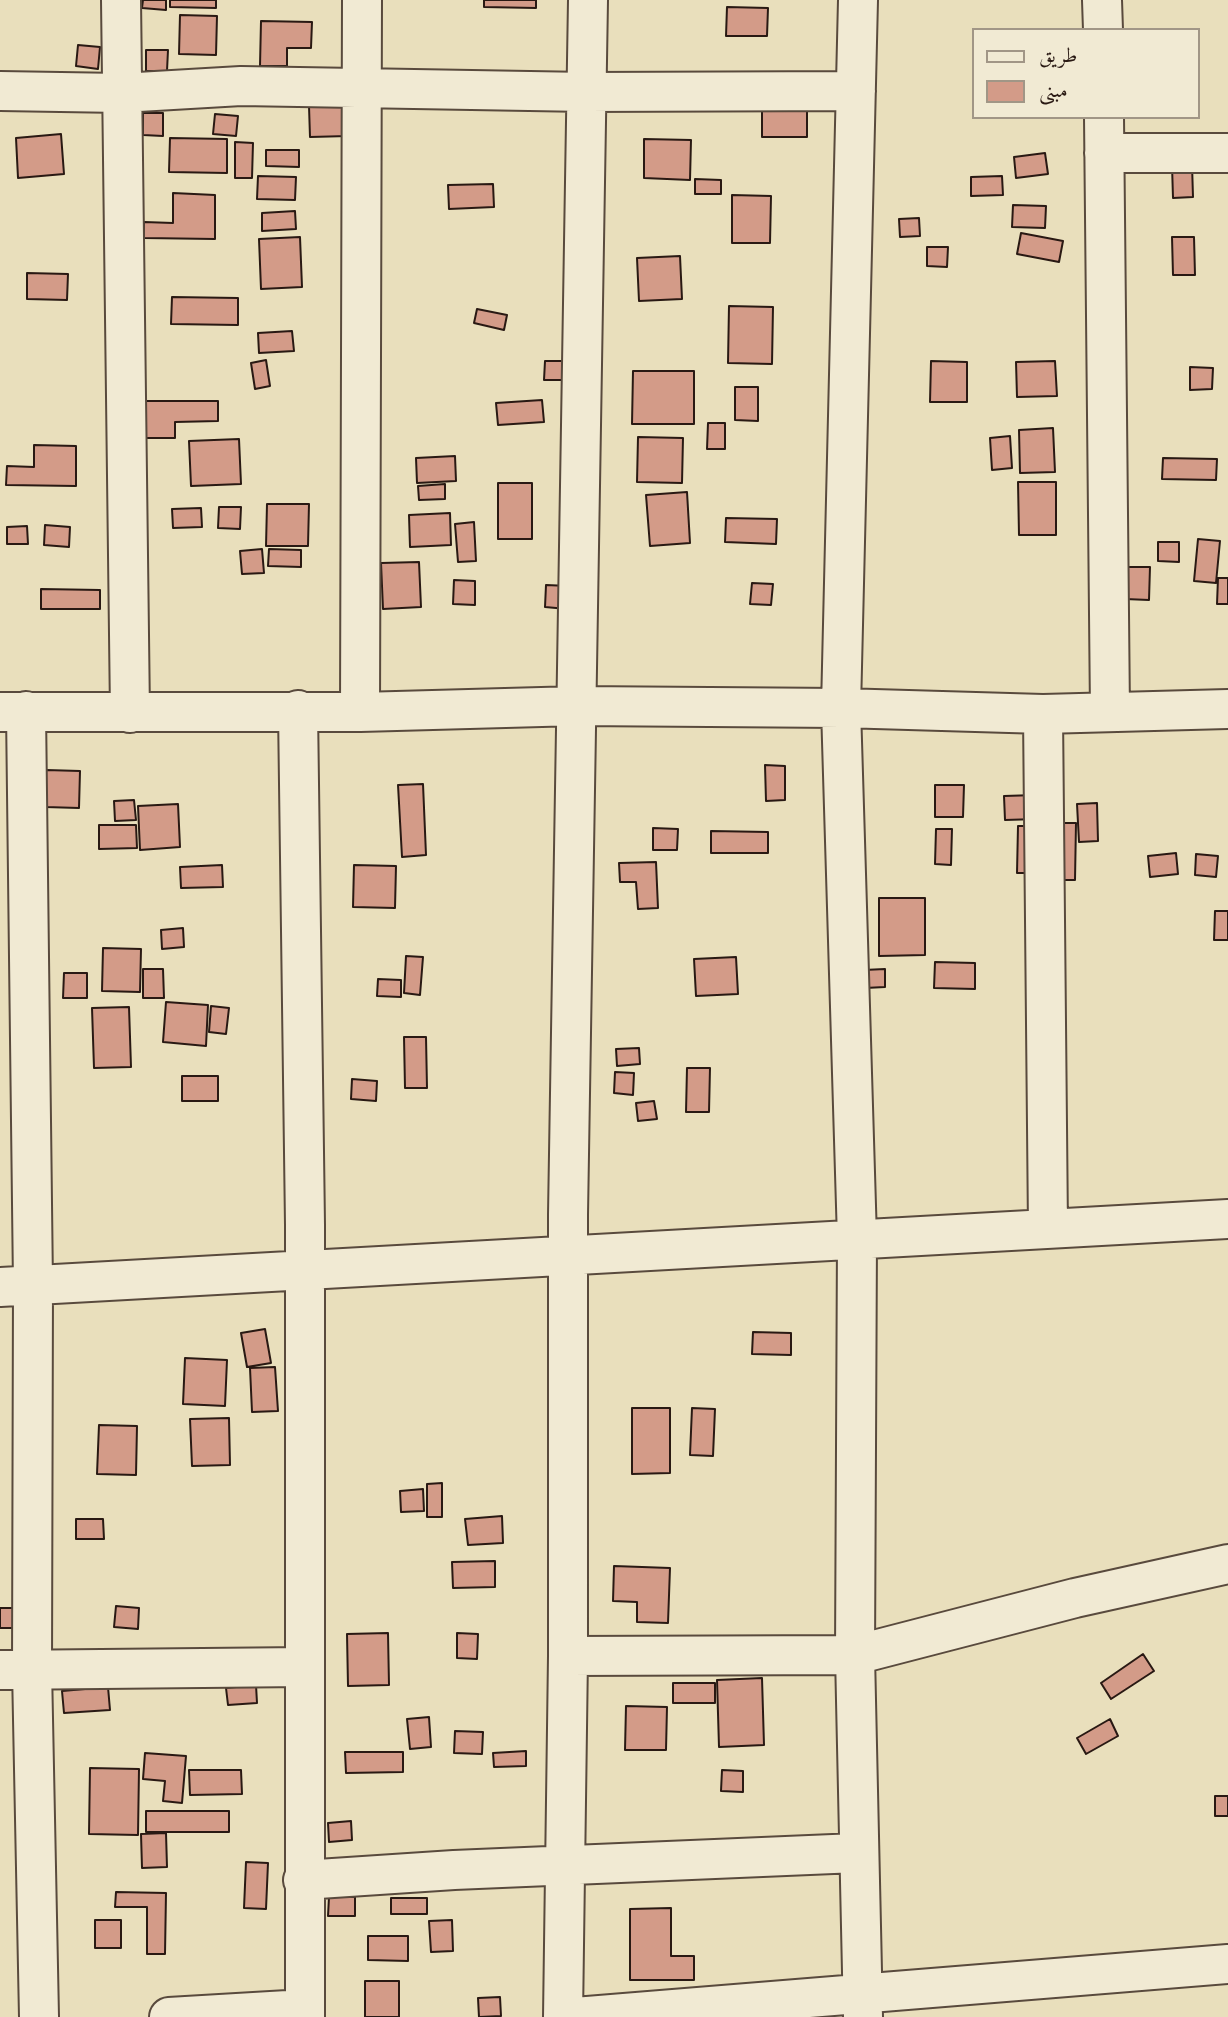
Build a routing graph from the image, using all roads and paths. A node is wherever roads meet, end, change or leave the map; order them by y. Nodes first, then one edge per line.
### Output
1 (121, 0) edge
2 (362, 0) edge
3 (588, 0) edge
4 (858, 0) edge
5 (1102, 0) edge
6 (1102, 28) edge
7 (361, 88) junction
8 (0, 91) edge
9 (856, 91) junction
10 (587, 92) junction
11 (121, 93) junction
12 (1104, 135) edge
13 (1228, 153) edge
14 (578, 706) junction
15 (841, 708) junction
16 (1228, 709) edge
17 (298, 710) junction
18 (13, 712) edge
19 (360, 712) junction
20 (1110, 712) junction
21 (130, 713) junction
22 (1043, 714) junction
23 (1228, 1219) edge
24 (1048, 1229) junction
25 (857, 1240) junction
26 (567, 1256) junction
27 (305, 1270) junction
28 (16, 1286) edge
29 (1228, 1564) edge
30 (855, 1655) junction
31 (568, 1656) junction
32 (304, 1667) junction
33 (16, 1669) edge
34 (857, 1853) junction
35 (563, 1866) junction
36 (303, 1880) junction
37 (1228, 1964) edge
38 (863, 2006) edge
39 (305, 2013) edge
40 (39, 2017) edge
41 (169, 2017) edge
42 (563, 2017) edge
43 (575, 2017) edge

1 - 11 street
2 - 7 street
3 - 10 street
4 - 9 street
5 - 6 street
7 - 10 street
7 - 11 street
7 - 19 street
8 - 11 street
9 - 10 street
9 - 15 street
10 - 14 street
11 - 21 street
12 - 13 street
12 - 20 street
14 - 15 street
14 - 19 street
14 - 26 street
15 - 22 street
15 - 25 street
16 - 20 street
17 - 19 street
17 - 21 street
17 - 27 street
18 - 21 street
18 - 28 street
20 - 22 street
22 - 24 street
23 - 24 street
24 - 25 street
25 - 26 street
25 - 30 street
26 - 27 street
26 - 31 street
27 - 28 street
27 - 32 street
28 - 33 street
29 - 30 street
30 - 31 street
30 - 34 street
31 - 35 street
32 - 33 street
32 - 36 street
33 - 40 street
34 - 35 street
34 - 38 street
35 - 36 street
35 - 42 street
36 - 39 street
37 - 38 street
38 - 43 street
39 - 41 street

